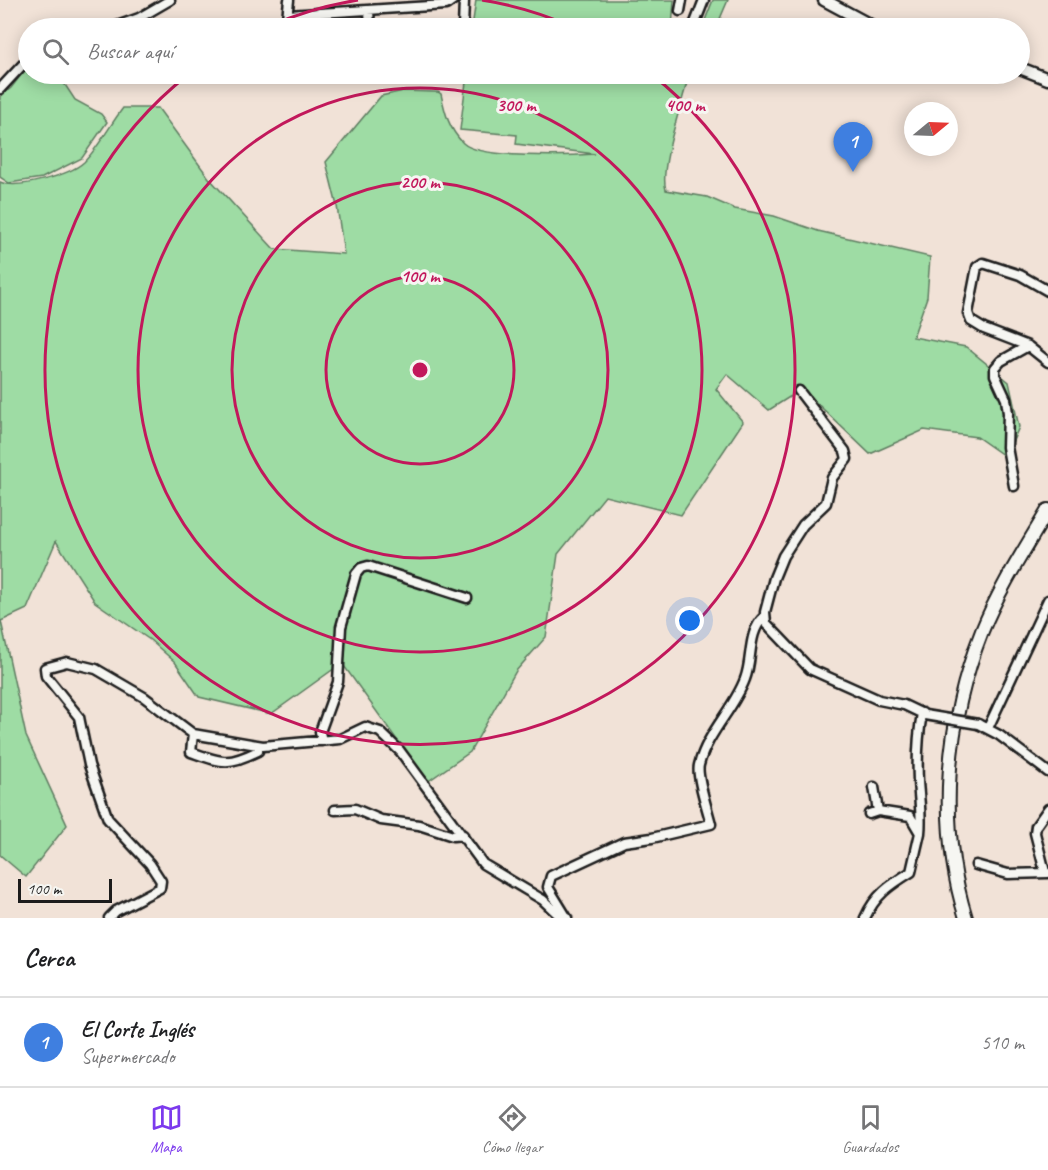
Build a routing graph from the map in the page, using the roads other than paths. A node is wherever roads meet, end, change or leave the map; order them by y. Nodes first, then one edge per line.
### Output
1 (170, 0) edge
2 (288, 0) edge
3 (453, 0) edge
4 (464, 0) edge
5 (682, 0) edge
6 (704, 0) edge
7 (824, 0) edge
8 (369, 10) junction
9 (680, 11) dead end
10 (288, 15) junction
11 (139, 18) edge
12 (288, 18) edge
13 (369, 18) edge
14 (463, 18) edge
15 (697, 18) edge
16 (857, 18) edge
17 (18, 70) edge
18 (1030, 72) edge
19 (1048, 79) edge
20 (0, 89) edge
21 (1048, 291) edge
22 (1028, 346) junction
23 (1048, 362) edge
24 (799, 391) dead end
25 (1014, 486) dead end
26 (1048, 510) edge
27 (467, 598) dead end
28 (1048, 600) edge
29 (764, 617) junction
30 (923, 714) junction
31 (988, 728) junction
32 (193, 734) junction
33 (322, 741) junction
34 (258, 751) dead end
35 (1048, 772) edge
36 (874, 787) dead end
37 (1048, 809) edge
38 (335, 810) dead end
39 (878, 812) junction
40 (869, 814) dead end
41 (920, 833) junction
42 (463, 835) junction
43 (976, 866) dead end
44 (1047, 873) edge
45 (109, 918) edge
46 (562, 918) edge
47 (567, 918) edge
48 (866, 918) edge
49 (966, 918) edge

1 - 11 street
2 - 10 street
3 - 8 street
4 - 14 street
5 - 9 street
6 - 15 street
7 - 16 main road
8 - 10 street
8 - 13 street
10 - 12 street
17 - 20 street
18 - 19 main road
21 - 22 street
22 - 23 street
22 - 25 street
24 - 29 street
26 - 49 highway
27 - 33 street
28 - 31 street
29 - 30 street
29 - 47 street
30 - 31 street, bridge
30 - 41 street
31 - 35 street
32 - 33 street
32 - 34 street
32 - 45 street
33 - 42 street
36 - 39 street
37 - 44 street
38 - 42 street
39 - 40 street
39 - 41 street
41 - 48 street
42 - 46 street
43 - 44 street

